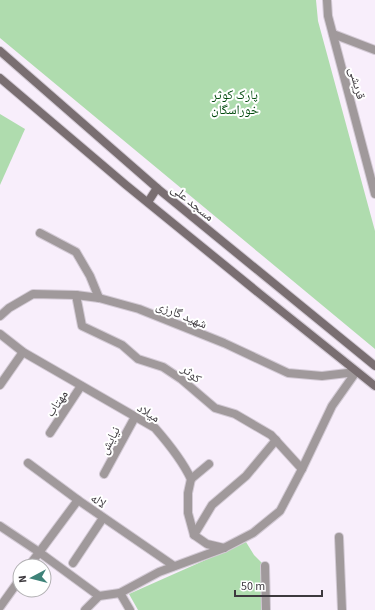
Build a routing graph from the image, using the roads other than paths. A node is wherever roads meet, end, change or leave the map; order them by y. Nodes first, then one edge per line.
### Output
1 (327, 0) edge
2 (333, 34) junction
3 (375, 50) edge
4 (0, 51) edge
5 (0, 78) edge
6 (158, 188) junction
7 (375, 194) edge
8 (148, 202) junction
9 (40, 234) dead end
10 (76, 295) junction
11 (99, 298) junction
12 (0, 316) edge
13 (0, 334) edge
14 (23, 352) junction
15 (375, 366) edge
16 (356, 372) junction
17 (0, 385) edge
18 (81, 386) junction
19 (375, 386) edge
20 (135, 417) junction
21 (50, 433) dead end
22 (276, 440) junction
23 (28, 463) dead end
24 (209, 464) dead end
25 (302, 469) junction
26 (104, 474) dead end
27 (191, 479) junction
28 (78, 500) junction
29 (103, 518) junction
30 (0, 526) edge
31 (194, 534) junction
32 (339, 537) dead end
33 (224, 548) junction
34 (39, 552) junction
35 (35, 558) edge
36 (73, 563) dead end
37 (174, 566) junction
38 (265, 566) dead end
39 (12, 590) edge
40 (120, 593) junction
41 (99, 596) junction
42 (0, 607) edge
43 (85, 610) edge
44 (130, 610) edge
45 (266, 610) edge
46 (342, 610) edge

1 - 2 street, قریشی
2 - 3 street
2 - 7 street, قریشی
4 - 6 main road, مسجد علی
5 - 8 main road
6 - 8 main road
6 - 15 main road, مسجد علی
8 - 16 main road
9 - 11 street
10 - 11 street, شهید گارزی
10 - 12 street, شهید گارزی
10 - 22 street, کوثر
11 - 16 street, شهید گارزی
13 - 14 street, میلاد
14 - 17 street
14 - 18 street, میلاد
16 - 19 main road
16 - 25 street
18 - 20 street, میلاد
18 - 21 street, مهتاب
20 - 26 street, نیایش
20 - 27 street, میلاد
22 - 25 street, کوثر
22 - 31 street
23 - 28 street
24 - 27 street
25 - 33 street
27 - 31 street
28 - 29 street, لاله
28 - 34 street, لاله
29 - 36 street
29 - 37 street, لاله
30 - 34 street
31 - 33 street
32 - 46 street
33 - 37 street
34 - 35 street, لاله
34 - 41 street
37 - 40 street
38 - 45 street
39 - 42 street
40 - 41 street
40 - 44 street
41 - 43 street

